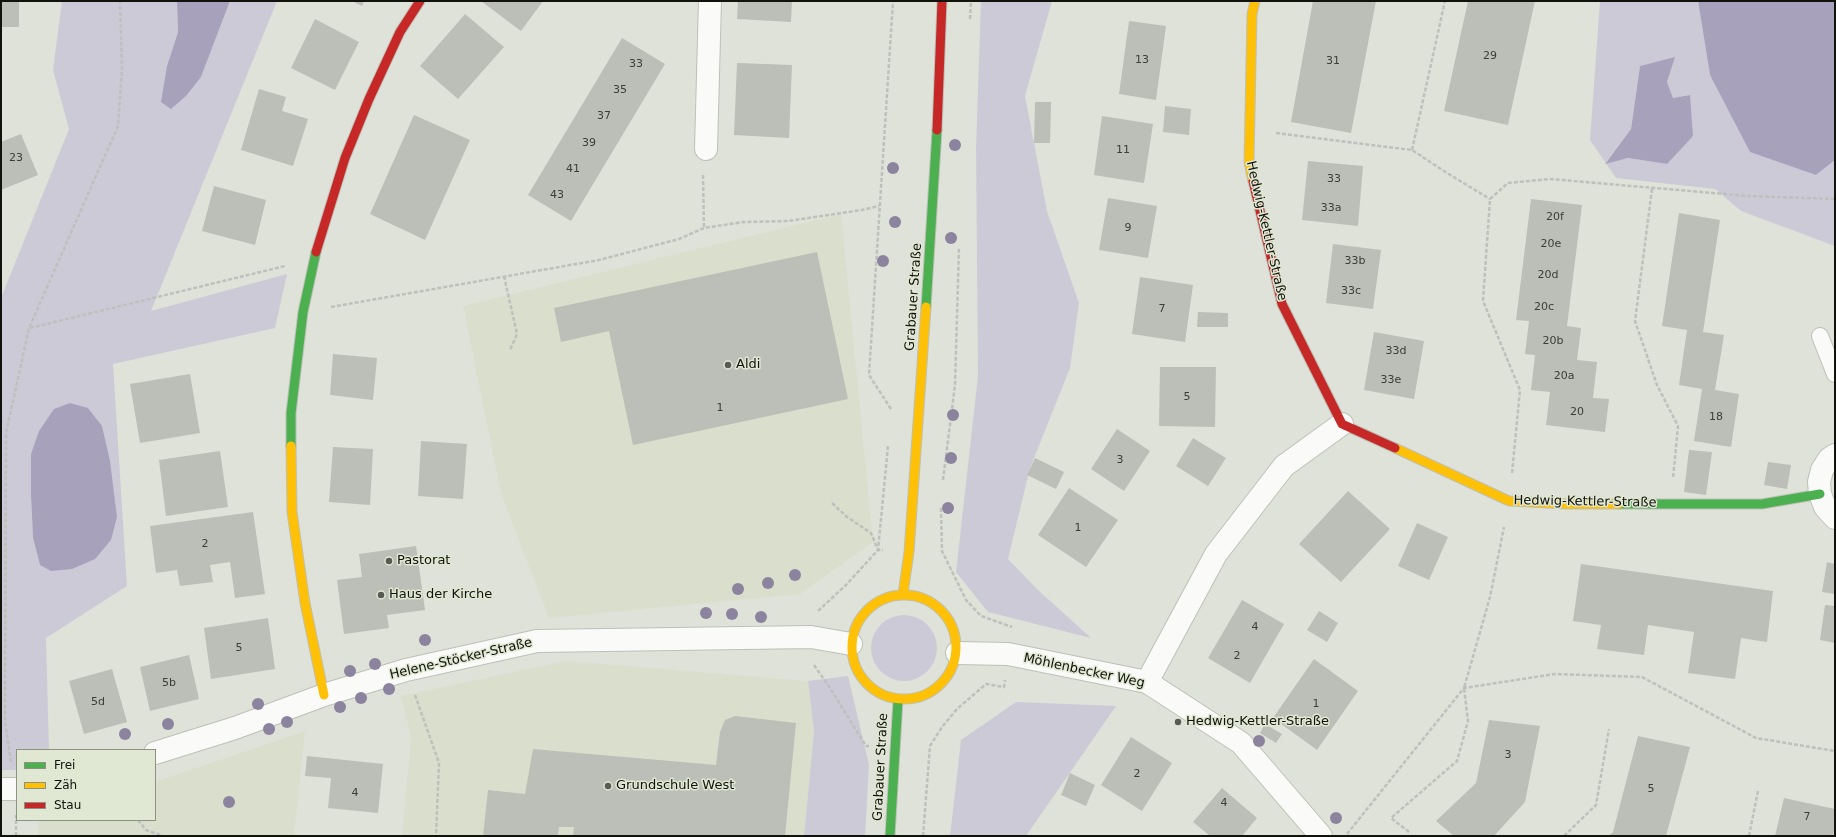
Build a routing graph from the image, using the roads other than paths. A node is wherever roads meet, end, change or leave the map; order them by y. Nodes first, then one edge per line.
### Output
1 (420, 1) edge
2 (710, 1) edge
3 (942, 1) edge
4 (1255, 1) edge
5 (706, 149) road end
6 (1820, 336) dead end
7 (1835, 374) edge
8 (1342, 424) junction
9 (1835, 455) edge
10 (1820, 494) junction
11 (1835, 518) edge
12 (904, 594) junction
13 (851, 644) junction
14 (956, 653) junction
15 (1146, 682) junction
16 (324, 695) junction
17 (898, 700) junction
18 (156, 754) edge
19 (890, 836) edge
20 (1321, 836) edge

1 - 16 street
2 - 5 street
3 - 12 street, Grabauer Straße
4 - 8 street, Hedwig-Kettler-Straße
6 - 7 lane
8 - 10 street, Hedwig-Kettler-Straße
8 - 15 street
9 - 10 street
10 - 11 street
12 - 13 street
12 - 14 street
13 - 16 street, Helene-Stöcker-Straße
13 - 17 street
14 - 15 street, Möhlenbecker Weg
14 - 17 street
15 - 20 street, Möhlenbecker Weg
16 - 18 street, Helene-Stöcker-Straße
17 - 19 street, Grabauer Straße

